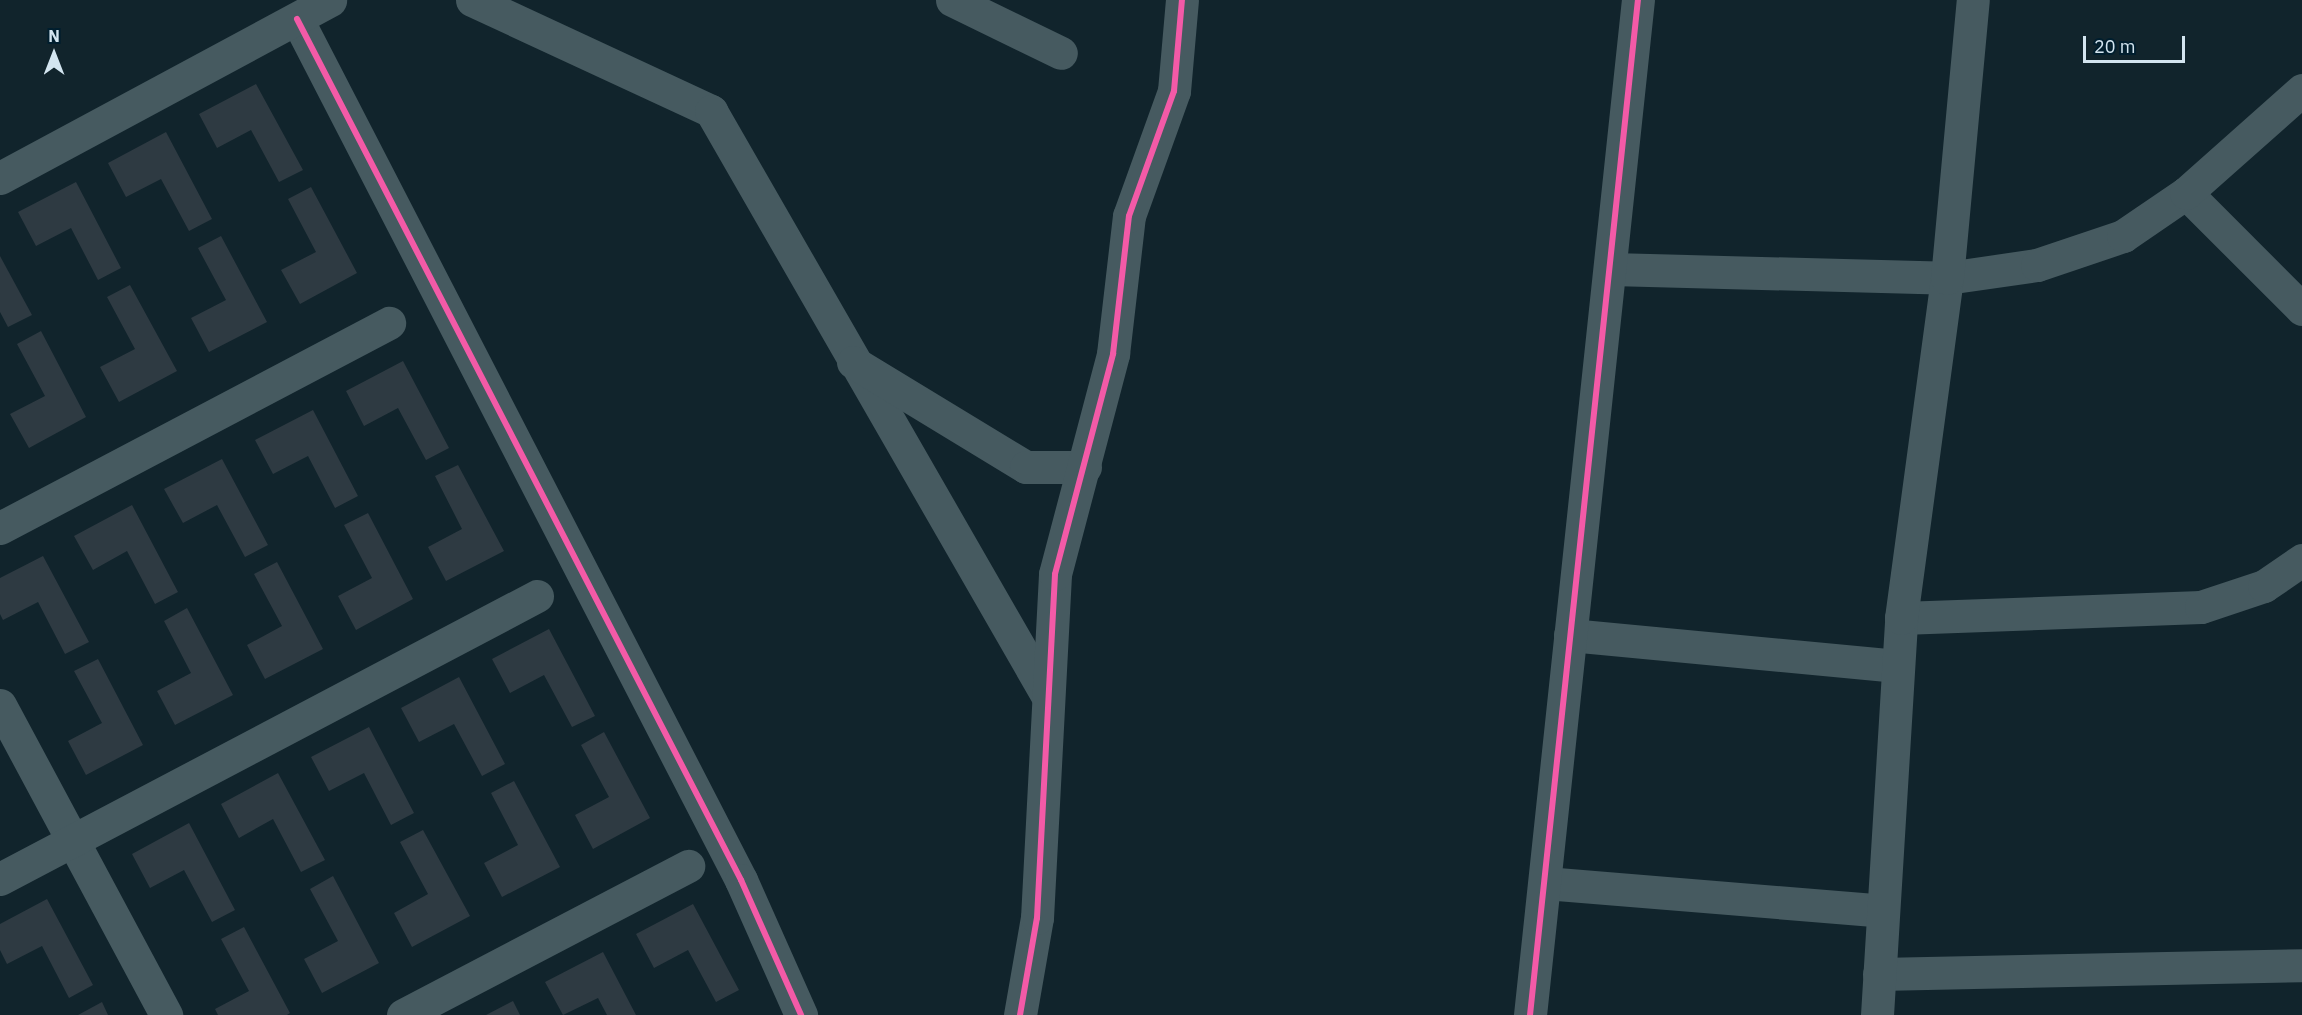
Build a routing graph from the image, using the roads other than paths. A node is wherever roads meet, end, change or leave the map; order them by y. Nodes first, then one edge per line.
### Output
1 (330, 0) edge
2 (472, 0) edge
3 (952, 0) edge
4 (1182, 0) edge
5 (1638, 0) edge
6 (1973, 0) edge
7 (297, 19) junction
8 (1061, 53) dead end
9 (2302, 90) edge
10 (0, 178) edge
11 (2186, 193) junction
12 (1611, 269) junction
13 (1947, 278) junction
14 (2302, 309) edge
15 (389, 323) dead end
16 (851, 361) junction
17 (1085, 467) junction
18 (0, 528) edge
19 (2302, 560) edge
20 (537, 596) dead end
21 (1900, 618) junction
22 (1570, 635) junction
23 (1898, 666) junction
24 (1048, 697) junction
25 (0, 705) edge
26 (72, 840) junction
27 (688, 866) dead end
28 (0, 879) edge
29 (1545, 883) junction
30 (1883, 911) junction
31 (2302, 965) edge
32 (1879, 974) junction
33 (166, 1015) edge
34 (403, 1015) edge
35 (801, 1015) edge
36 (1020, 1015) edge
37 (1530, 1015) edge
38 (1877, 1015) edge

1 - 7 street
2 - 16 street
3 - 8 street
4 - 17 street
5 - 12 street
6 - 13 street
7 - 10 street
7 - 35 street
9 - 11 street
11 - 13 street
11 - 14 street
12 - 13 street
12 - 22 street
13 - 21 street
15 - 18 street
16 - 17 street
16 - 24 street
17 - 24 street
19 - 21 street
20 - 26 street
21 - 23 street
22 - 23 street
22 - 29 street
23 - 30 street
24 - 36 street
25 - 26 street
26 - 28 street
26 - 33 street
27 - 34 street
29 - 30 street
29 - 37 street
30 - 32 street
31 - 32 street
32 - 38 street

